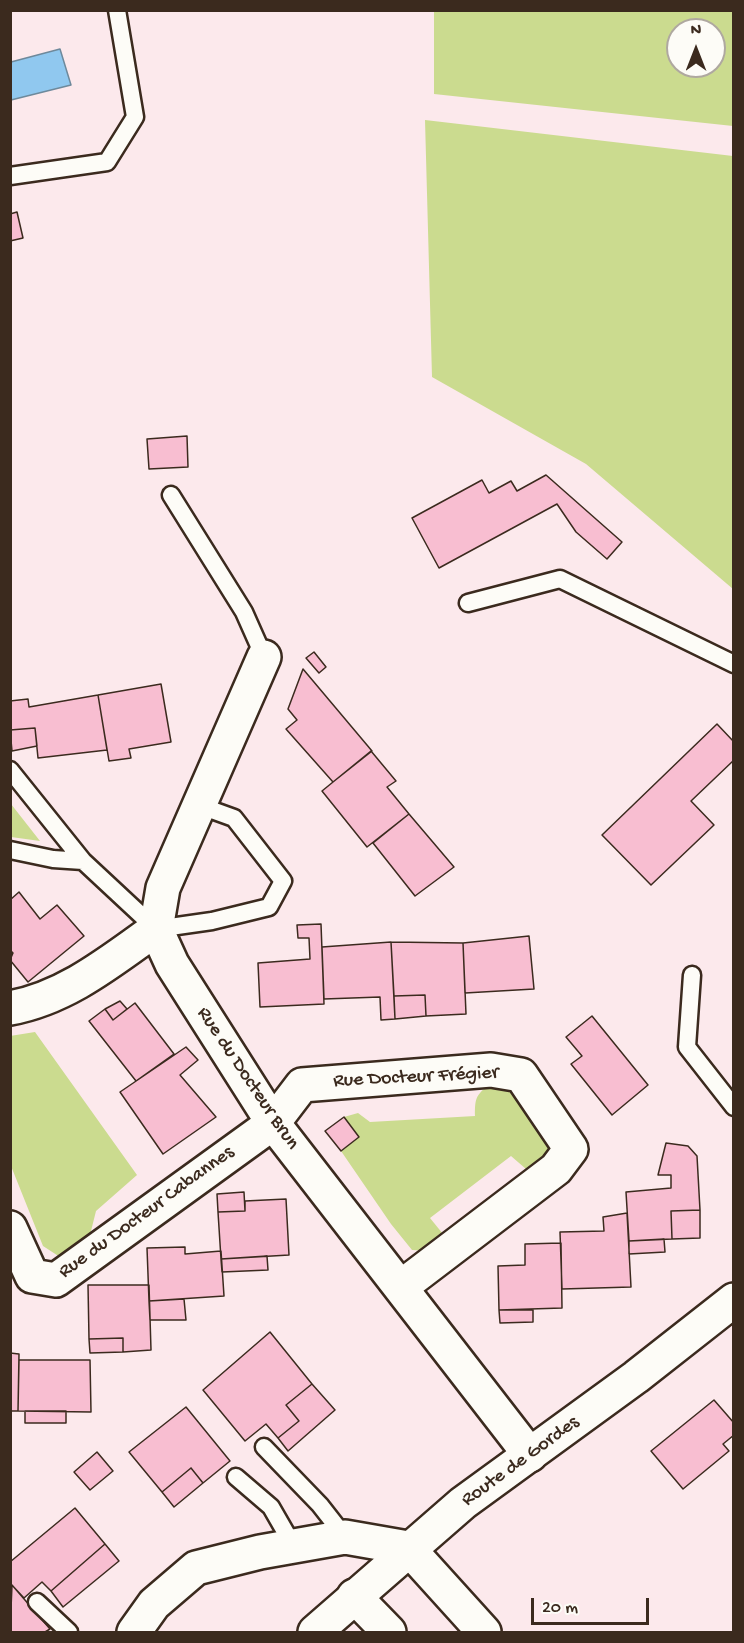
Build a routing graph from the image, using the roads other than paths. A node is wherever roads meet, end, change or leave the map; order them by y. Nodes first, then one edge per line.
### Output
1 (117, 10) edge
2 (10, 176) edge
3 (171, 495) dead end
4 (468, 603) dead end
5 (264, 657) joint
6 (734, 664) edge
7 (10, 770) edge
8 (198, 805) junction
9 (10, 850) edge
10 (83, 861) junction
11 (156, 929) junction
12 (692, 975) dead end
13 (10, 1008) edge
14 (734, 1107) edge
15 (273, 1123) junction
16 (10, 1228) edge
17 (401, 1287) junction
18 (734, 1300) edge
19 (264, 1447) dead end
20 (530, 1455) junction
21 (236, 1477) dead end
22 (345, 1537) junction
23 (294, 1546) junction
24 (408, 1548) junction
25 (354, 1596) junction
26 (37, 1602) dead end
27 (69, 1632) edge
28 (134, 1632) edge
29 (315, 1632) edge
30 (388, 1632) edge
31 (484, 1632) edge

1 - 2 lane
3 - 5 lane
4 - 6 lane
5 - 8 street
7 - 10 lane
8 - 11 street
8 - 11 lane
9 - 10 lane
10 - 11 lane
11 - 13 street
11 - 15 street, Rue du Docteur Brun
12 - 14 lane
15 - 16 street, Rue du Docteur Cabannes
15 - 17 street, Rue du Docteur Brun
15 - 17 street, Rue Docteur Frégier
17 - 20 street, Rue du Docteur Brun
18 - 20 street, Route de Gordes
19 - 22 lane
20 - 24 street, Route de Gordes
21 - 23 lane
22 - 23 street
22 - 24 street
23 - 28 street
24 - 25 street, Route de Gordes
24 - 31 street
25 - 29 street, Route de Gordes
25 - 30 street
26 - 27 lane

